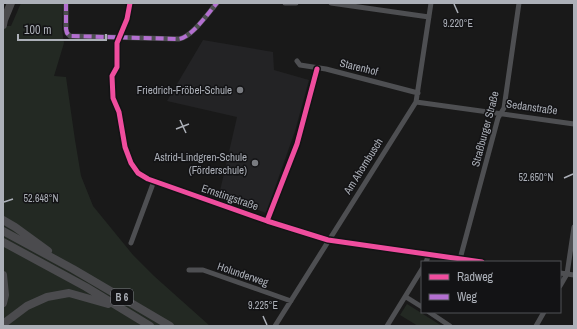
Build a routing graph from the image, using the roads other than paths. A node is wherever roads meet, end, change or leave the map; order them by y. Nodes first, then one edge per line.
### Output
1 (12, 3) edge
2 (66, 3) edge
3 (130, 3) edge
4 (217, 3) edge
5 (285, 3) edge
6 (296, 3) edge
7 (331, 3) edge
8 (431, 3) edge
9 (519, 3) edge
10 (429, 17) junction
11 (3, 22) edge
12 (119, 38) junction
13 (296, 62) dead end
14 (418, 93) junction
15 (416, 102) junction
16 (501, 113) junction
17 (574, 124) edge
18 (154, 181) junction
19 (3, 220) edge
20 (574, 227) edge
21 (3, 231) edge
22 (328, 240) junction
23 (3, 242) edge
24 (131, 243) dead end
25 (430, 254) junction
26 (460, 259) junction
27 (426, 261) edge
28 (475, 261) edge
29 (73, 269) junction
30 (189, 270) dead end
31 (421, 271) edge
32 (561, 273) edge
33 (567, 274) junction
34 (3, 275) edge
35 (574, 275) edge
36 (561, 284) edge
37 (406, 297) junction
38 (291, 301) junction
39 (3, 303) edge
40 (421, 306) edge
41 (120, 308) junction
42 (430, 313) edge
43 (543, 313) edge
44 (3, 324) edge
45 (150, 326) edge
46 (170, 326) edge
47 (275, 326) edge
48 (387, 326) edge
49 (450, 326) edge
50 (536, 326) edge

1 - 11 main road
2 - 12 street
3 - 12 street, Ernstingstraße
4 - 12 street
5 - 6 street
7 - 10 street
8 - 10 street, Am Ahornbusch
9 - 16 street, Straßburger Straße
10 - 14 street, Am Ahornbusch
12 - 18 street, Ernstingstraße
13 - 14 street, Starenhof
14 - 15 street, Am Ahornbusch
15 - 16 street, Sedanstraße
15 - 22 street, Am Ahornbusch
16 - 17 street, Sedanstraße
16 - 26 street, Straßburger Straße
18 - 22 street, Ernstingstraße
18 - 24 street
19 - 29 highway
20 - 33 street
21 - 29 highway, B 6
22 - 25 street, Ernstingstraße
22 - 38 street, Am Ahornbusch
23 - 41 highway, B 6
25 - 26 street, Ernstingstraße
25 - 27 street
26 - 28 street, Ernstingstraße
29 - 46 highway, B 6
30 - 38 street, Holunderweg
31 - 37 street
32 - 33 street
33 - 35 street
33 - 36 street
34 - 39 highway
37 - 40 street
37 - 48 street
38 - 47 street, Am Ahornbusch
41 - 44 highway
41 - 45 highway, B 6
42 - 49 street
43 - 50 street

